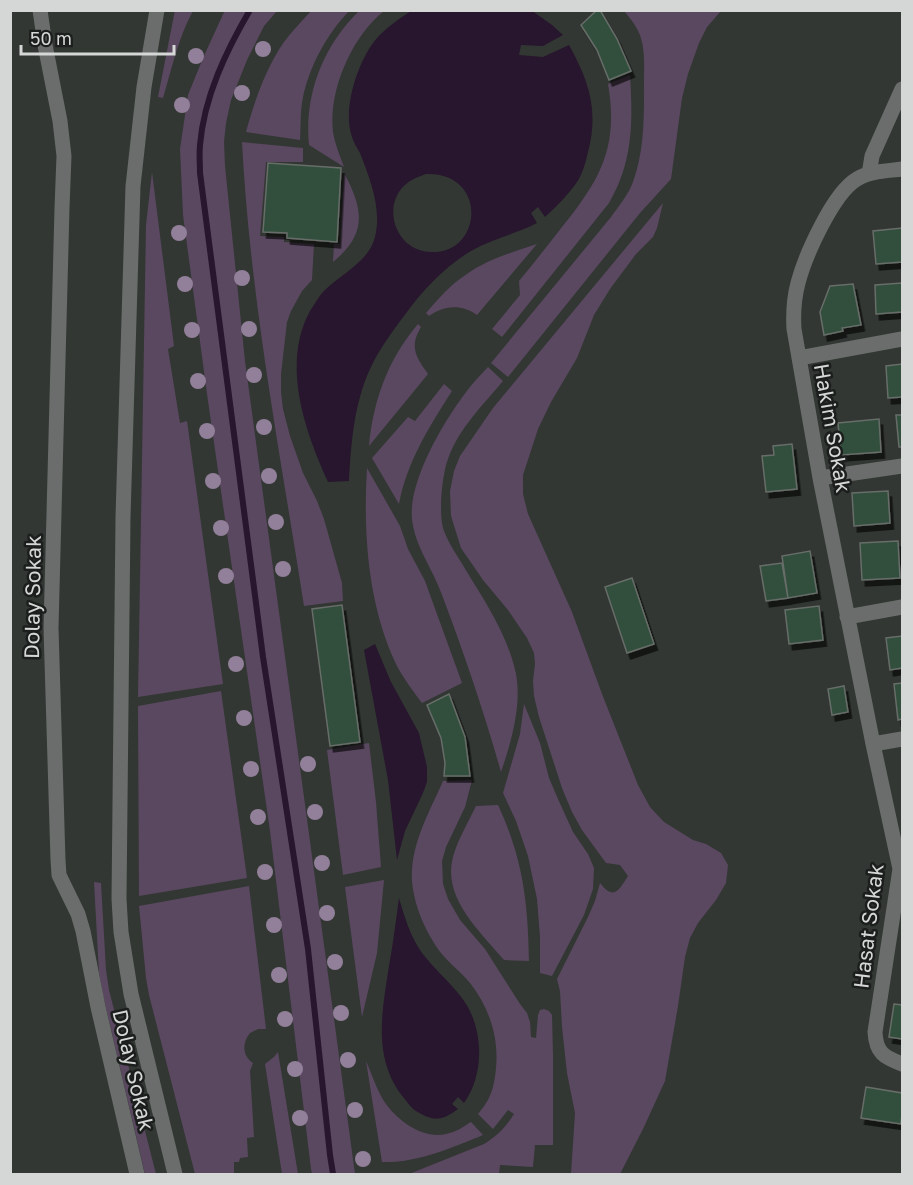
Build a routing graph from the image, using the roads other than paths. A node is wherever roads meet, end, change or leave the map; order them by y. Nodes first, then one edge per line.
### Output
1 (40, 10) edge
2 (157, 10) edge
3 (903, 89) edge
4 (903, 169) edge
5 (869, 174) junction
6 (903, 339) edge
7 (799, 358) junction
8 (903, 466) edge
9 (820, 478) junction
10 (903, 607) edge
11 (847, 617) junction
12 (903, 738) edge
13 (873, 744) junction
14 (901, 869) edge
15 (903, 1064) edge
16 (136, 1174) edge
17 (175, 1174) edge

1 - 16 street, Dolay Sokak
2 - 17 street
3 - 5 street
4 - 5 street, Hakim Sokak
5 - 7 street, Hakim Sokak
6 - 7 street
7 - 9 street, Hakim Sokak
8 - 9 street
9 - 11 street, Hakim Sokak
10 - 11 street
11 - 13 street, Hakim Sokak
12 - 13 street
13 - 14 street, Hasat Sokak
14 - 15 street, Hasat Sokak

